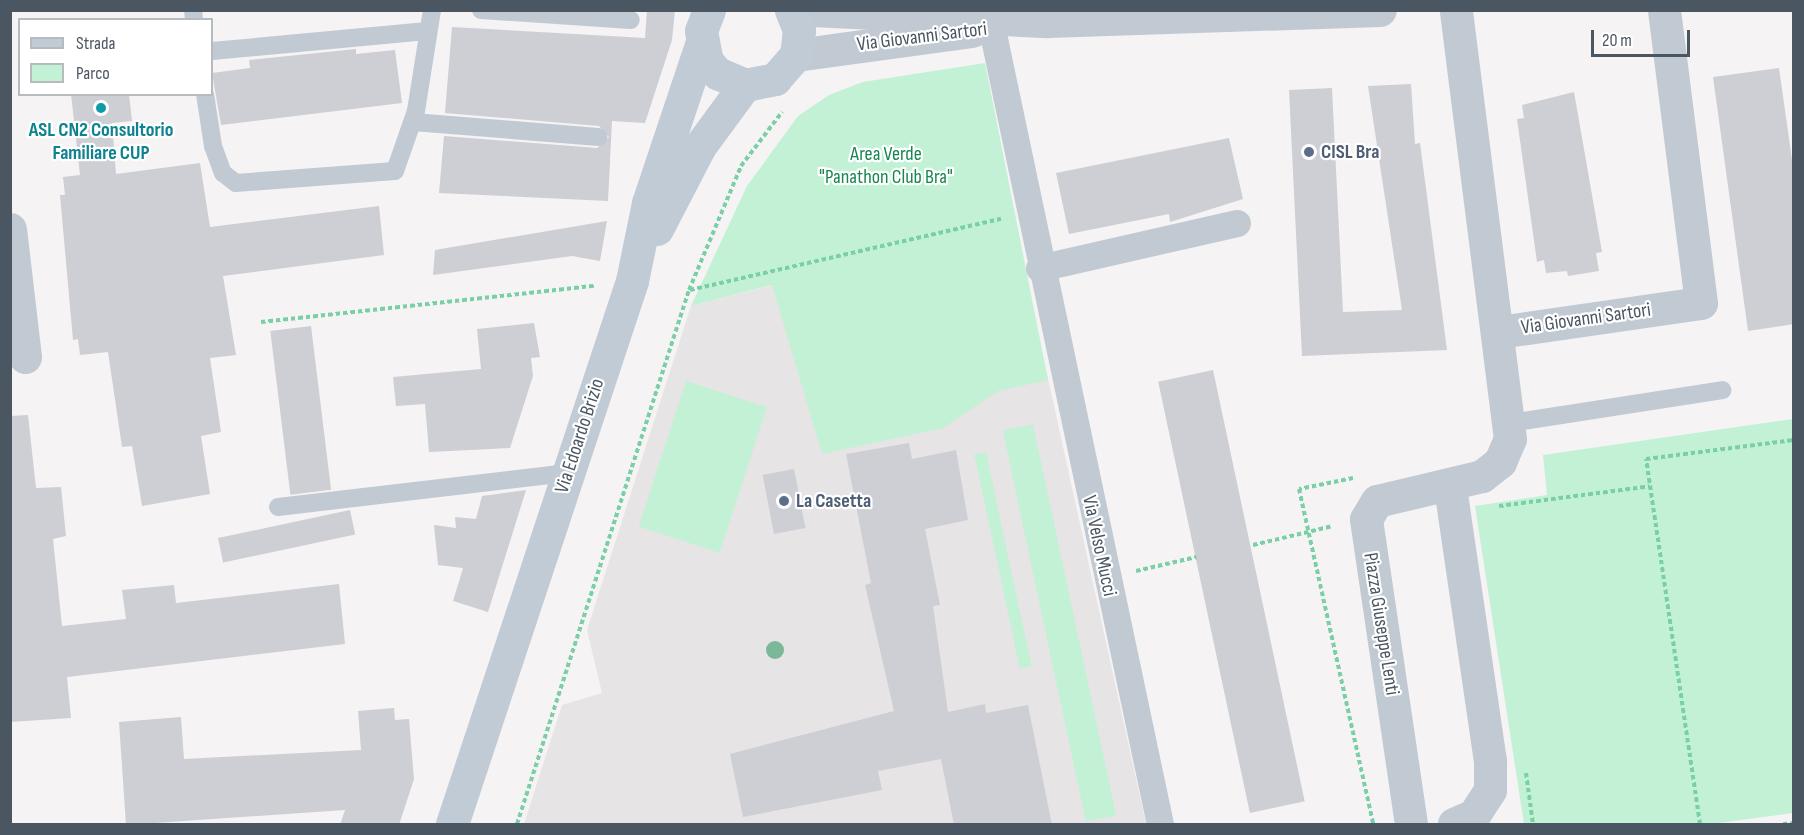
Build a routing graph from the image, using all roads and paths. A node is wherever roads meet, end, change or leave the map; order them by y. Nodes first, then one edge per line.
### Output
1 (432, 10) edge
2 (481, 10) edge
3 (709, 10) edge
4 (791, 10) edge
5 (811, 10) edge
6 (1380, 10) edge
7 (1456, 10) edge
8 (1664, 10) edge
9 (631, 20) dead end
10 (873, 21) edge
11 (1048, 21) junction
12 (993, 29) junction
13 (427, 31) junction
14 (701, 45) junction
15 (213, 51) edge
16 (795, 55) junction
17 (745, 86) junction
18 (205, 96) edge
19 (786, 108) dead end
20 (413, 122) junction
21 (598, 137) dead end
22 (1028, 213) junction
23 (1237, 223) dead end
24 (10, 229) edge
25 (1039, 268) junction
26 (633, 276) junction
27 (689, 290) junction
28 (261, 322) dead end
29 (1499, 332) junction
30 (25, 357) dead end
31 (1722, 390) dead end
32 (1510, 423) junction
33 (1794, 440) edge
34 (568, 473) junction
35 (1482, 476) junction
36 (1650, 486) junction
37 (1450, 487) junction
38 (278, 507) dead end
39 (1366, 519) junction
40 (1253, 545) dead end
41 (1196, 557) dead end
42 (1106, 578) junction
43 (1794, 823) edge
44 (452, 825) edge
45 (517, 825) edge
46 (1160, 825) edge
47 (1411, 825) edge
48 (1454, 825) edge
49 (1700, 825) edge
50 (1783, 825) edge

1 - 13 lane
2 - 9 lane
3 - 14 main road, Via Edoardo Brizio
4 - 16 main road
5 - 10 street, Via Giovanni Sartori
6 - 11 street, Via Giovanni Sartori
7 - 29 street, Via Giovanni Sartori
8 - 29 street, Via Giovanni Sartori
10 - 11 street, Via Giovanni Sartori
10 - 12 street, Via Giovanni Sartori
10 - 16 street, Via Giovanni Sartori
11 - 12 street, Via Giovanni Sartori
12 - 22 street, Via Velso Mucci
13 - 15 lane
13 - 20 lane
14 - 17 main road
14 - 26 main road, Via Edoardo Brizio
16 - 17 main road
17 - 26 main road
18 - 20 lane
19 - 27 path
20 - 21 lane
22 - 25 street, Via Velso Mucci
22 - 27 path
23 - 25 street
24 - 30 street
25 - 42 street, Via Velso Mucci
26 - 28 path
26 - 34 main road, Via Edoardo Brizio
27 - 45 path
29 - 32 street
31 - 32 lane
32 - 35 street
33 - 36 path
34 - 38 lane
34 - 44 main road, Via Edoardo Brizio
35 - 36 path
35 - 37 street
36 - 49 path
37 - 39 street
37 - 48 street
39 - 40 path
39 - 47 street, Piazza Giuseppe Lenti
41 - 42 path
42 - 46 street, Via Velso Mucci
43 - 50 path

